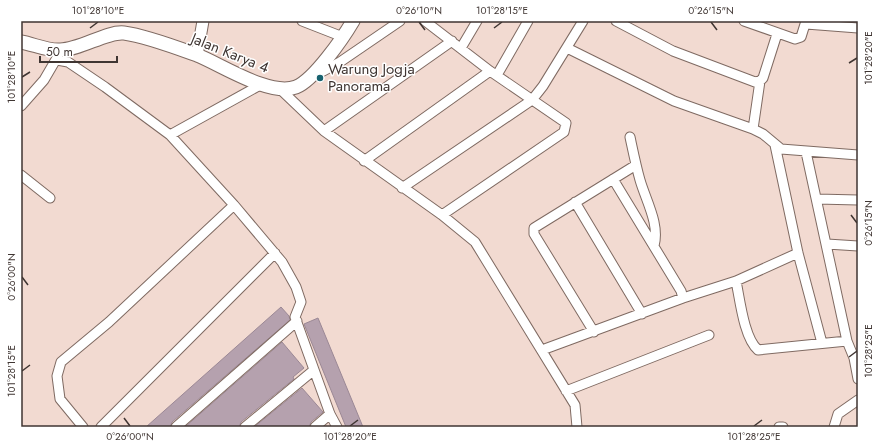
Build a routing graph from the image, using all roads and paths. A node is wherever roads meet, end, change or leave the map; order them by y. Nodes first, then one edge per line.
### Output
1 (203, 21) edge
2 (302, 21) edge
3 (353, 21) edge
4 (400, 21) edge
5 (425, 21) edge
6 (477, 21) edge
7 (528, 21) edge
8 (583, 21) edge
9 (616, 21) edge
10 (744, 21) edge
11 (806, 23) edge
12 (857, 26) edge
13 (777, 34) junction
14 (343, 37) junction
15 (452, 40) junction
16 (21, 42) edge
17 (461, 48) junction
18 (567, 48) junction
19 (58, 55) junction
20 (197, 55) junction
21 (493, 73) junction
22 (313, 76) junction
23 (760, 81) junction
24 (262, 84) junction
25 (280, 89) junction
26 (532, 100) junction
27 (21, 106) edge
28 (753, 129) junction
29 (324, 131) junction
30 (170, 135) junction
31 (630, 137) dead end
32 (775, 145) junction
33 (806, 152) junction
34 (858, 154) edge
35 (364, 160) junction
36 (636, 165) junction
37 (21, 175) edge
38 (613, 179) junction
39 (402, 188) junction
40 (50, 198) dead end
41 (818, 199) junction
42 (858, 200) edge
43 (575, 202) junction
44 (234, 205) junction
45 (442, 215) junction
46 (827, 244) junction
47 (654, 246) junction
48 (858, 246) edge
49 (276, 253) junction
50 (798, 253) junction
51 (736, 281) junction
52 (683, 298) junction
53 (642, 314) junction
54 (297, 321) junction
55 (594, 332) junction
56 (709, 335) dead end
57 (846, 341) junction
58 (822, 343) junction
59 (858, 348) edge
60 (542, 350) junction
61 (854, 358) junction
62 (314, 370) junction
63 (858, 379) edge
64 (566, 391) junction
65 (858, 400) edge
66 (330, 414) junction
67 (83, 427) edge
68 (101, 427) edge
69 (176, 427) edge
70 (246, 427) edge
71 (315, 427) edge
72 (337, 427) edge
73 (577, 427) edge
74 (778, 427) edge
75 (783, 427) edge
76 (834, 427) edge

1 - 20 street
2 - 14 street
3 - 14 main road, Jalan Karya 4
4 - 22 street
5 - 15 street
6 - 17 street
7 - 21 street
8 - 18 street
9 - 23 street
10 - 13 street
11 - 12 street
11 - 13 street
13 - 23 street
14 - 22 main road, Jalan Karya 4
15 - 17 street
15 - 29 street
16 - 19 main road, Jalan Karya 4
17 - 21 street
18 - 26 street
18 - 28 street
19 - 20 main road, Jalan Karya 4
19 - 27 street
19 - 30 street
20 - 24 main road, Jalan Karya 4
21 - 26 street
21 - 35 street
22 - 25 main road, Jalan Karya 4
23 - 28 street
24 - 25 main road, Jalan Karya 4
24 - 30 street
25 - 29 street
26 - 39 street
26 - 45 street
28 - 32 street
29 - 35 street
30 - 44 street
31 - 36 street
32 - 33 street
32 - 50 street
33 - 34 street
33 - 41 street
35 - 39 street
36 - 38 street
36 - 47 street
37 - 40 street
38 - 43 street
38 - 47 street
39 - 45 street
41 - 42 street
41 - 46 street
43 - 53 street
43 - 55 street
44 - 49 street
44 - 67 street
45 - 60 street
46 - 48 street
46 - 57 street
47 - 52 street
49 - 54 street
49 - 68 street
50 - 51 street
50 - 58 street
51 - 52 street
51 - 58 street
52 - 53 street
53 - 55 street
54 - 62 street
54 - 69 street
55 - 60 street
56 - 64 street
57 - 58 street
57 - 61 street
59 - 61 street
60 - 64 street
61 - 63 street
62 - 66 street
62 - 70 street
64 - 73 street
65 - 76 street
66 - 71 street
66 - 72 street
74 - 75 street

